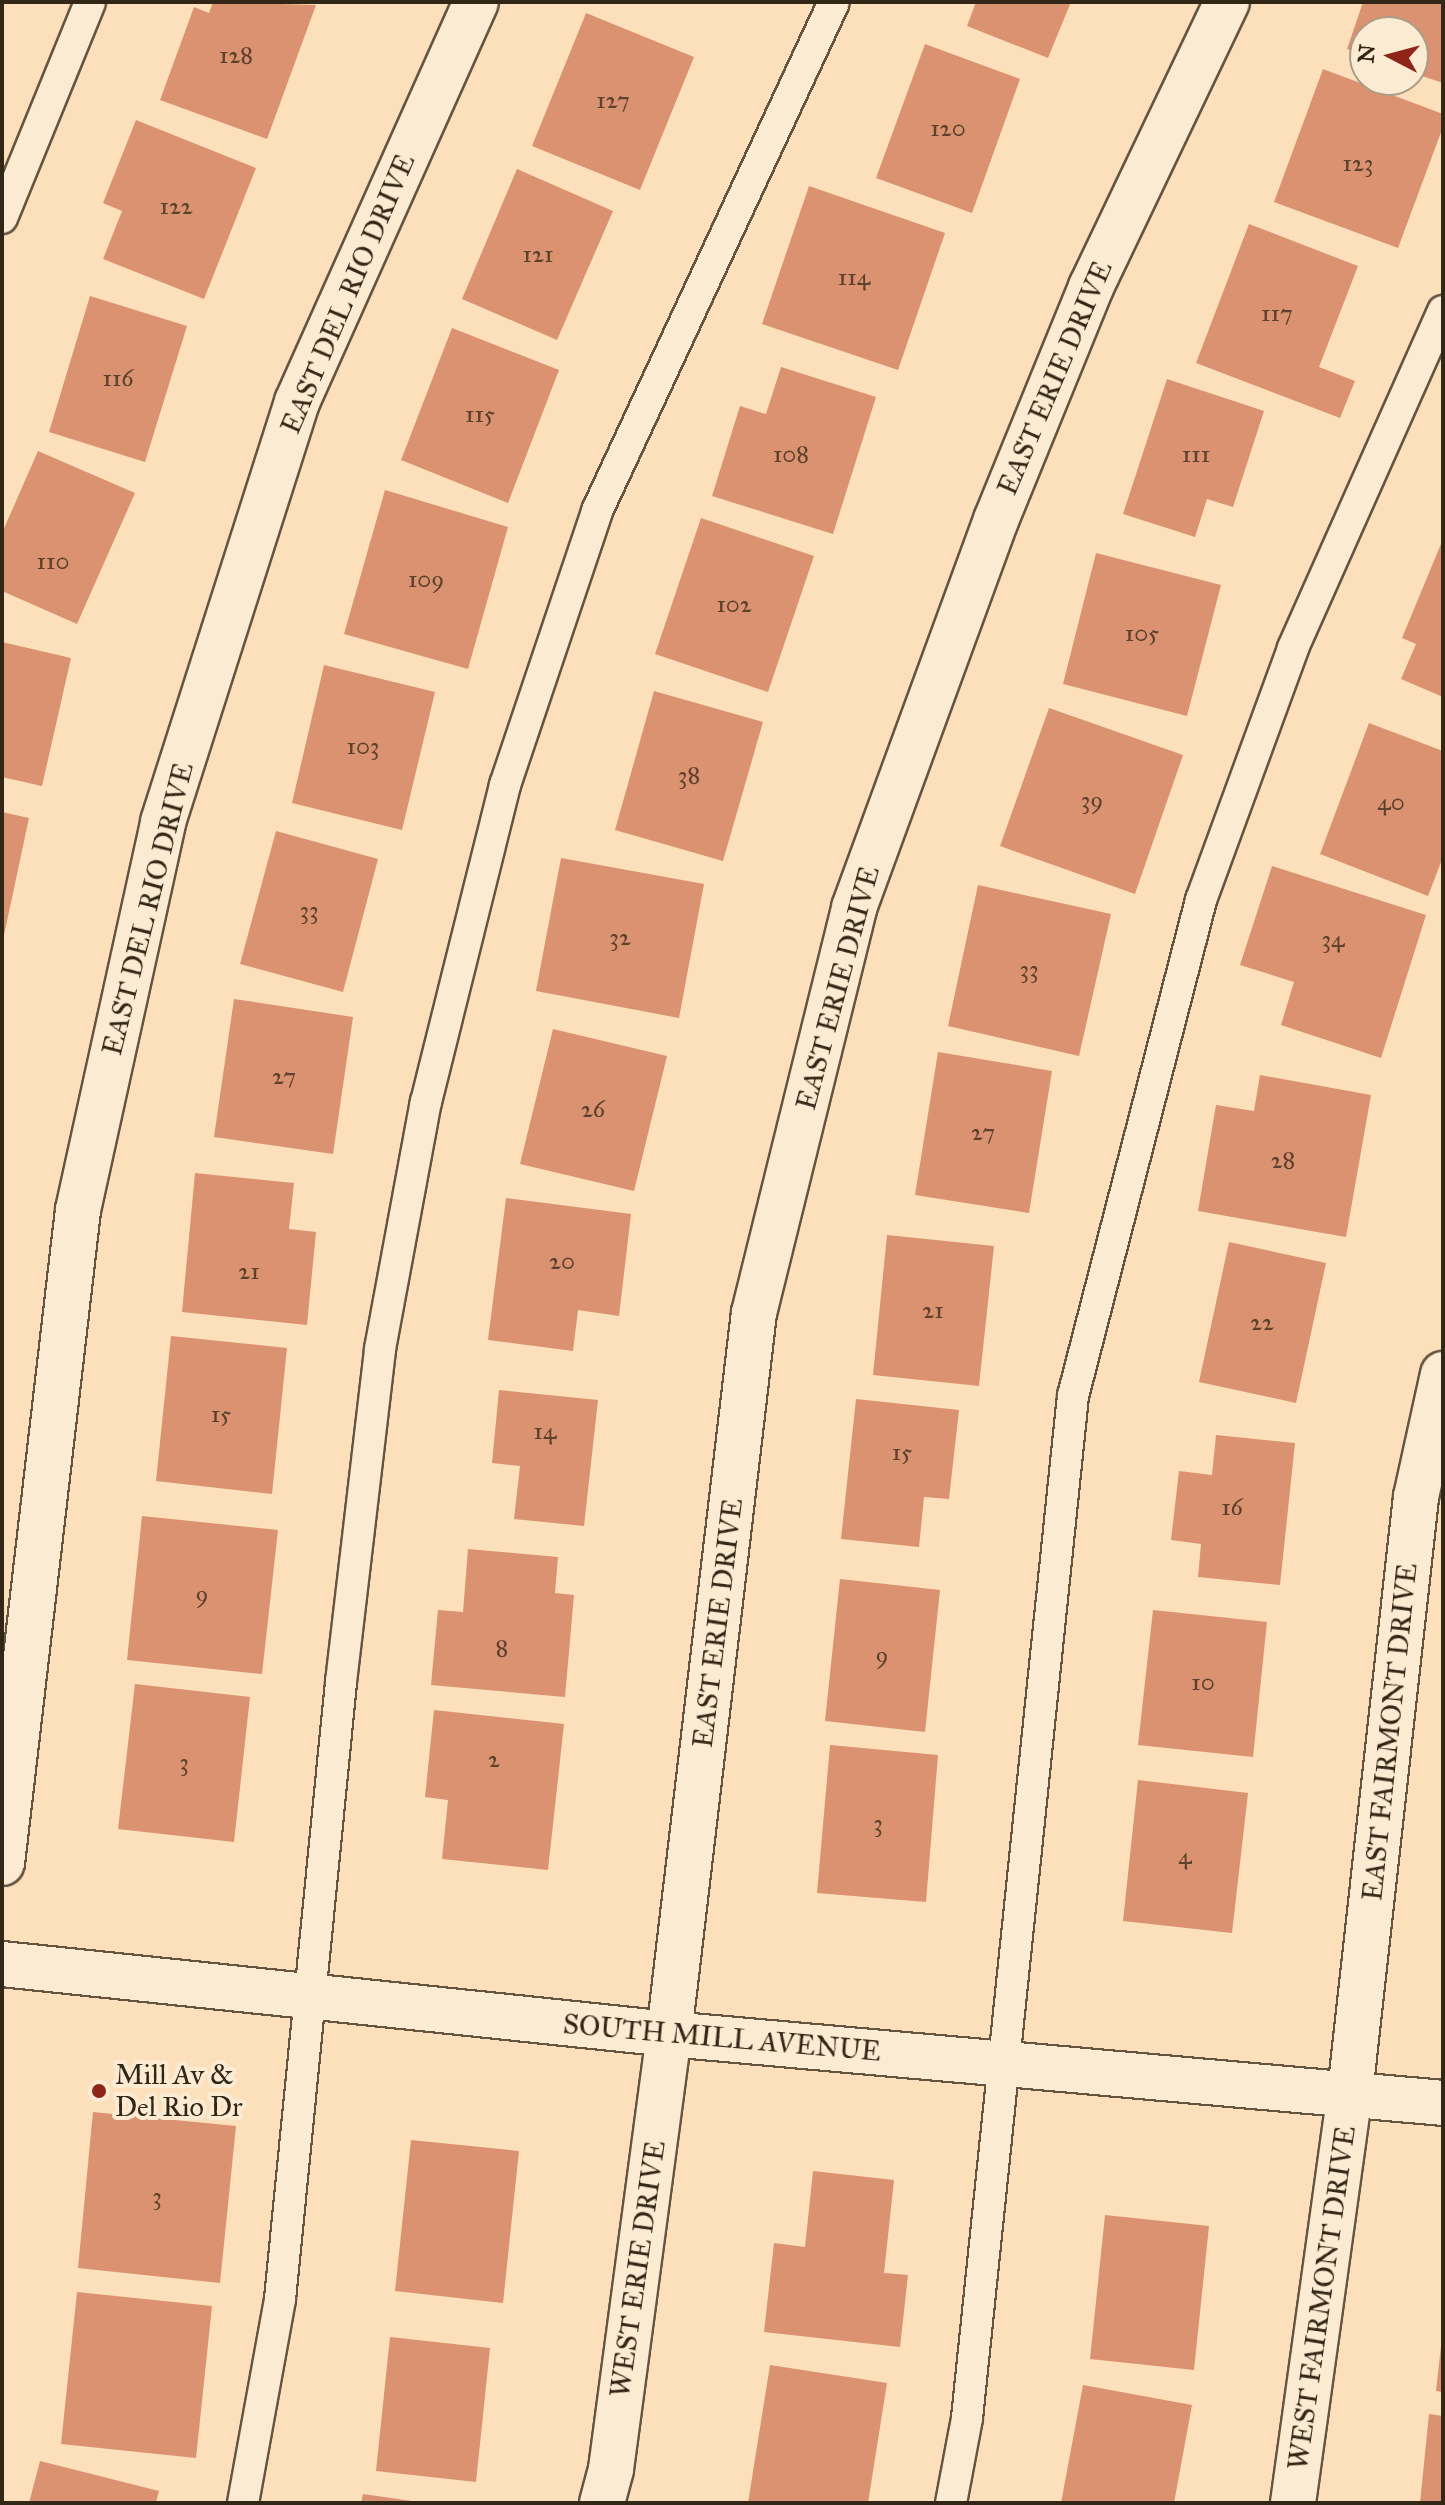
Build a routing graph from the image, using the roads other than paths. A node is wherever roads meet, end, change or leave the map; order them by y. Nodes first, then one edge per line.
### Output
1 (90, 2) edge
2 (476, 2) edge
3 (834, 2) edge
4 (1227, 2) edge
5 (2, 218) edge
6 (1443, 311) edge
7 (1443, 1374) edge
8 (2, 1863) edge
9 (2, 1964) edge
10 (312, 1997) junction
11 (669, 2034) junction
12 (1003, 2064) junction
13 (1350, 2093) junction
14 (1443, 2103) edge
15 (243, 2503) edge
16 (602, 2503) edge
17 (951, 2503) edge
18 (1293, 2503) edge

1 - 5 lane
2 - 8 street, EAST DEL RIO DRIVE
3 - 10 lane
4 - 11 street, EAST ERIE DRIVE
6 - 12 lane
7 - 13 street, EAST FAIRMONT DRIVE
9 - 10 street, SOUTH MILL AVENUE
10 - 11 street, SOUTH MILL AVENUE
10 - 15 lane
11 - 12 street, SOUTH MILL AVENUE
11 - 16 street, WEST ERIE DRIVE
12 - 13 street, SOUTH MILL AVENUE
12 - 17 lane
13 - 14 street, SOUTH MILL AVENUE
13 - 18 street, WEST FAIRMONT DRIVE

